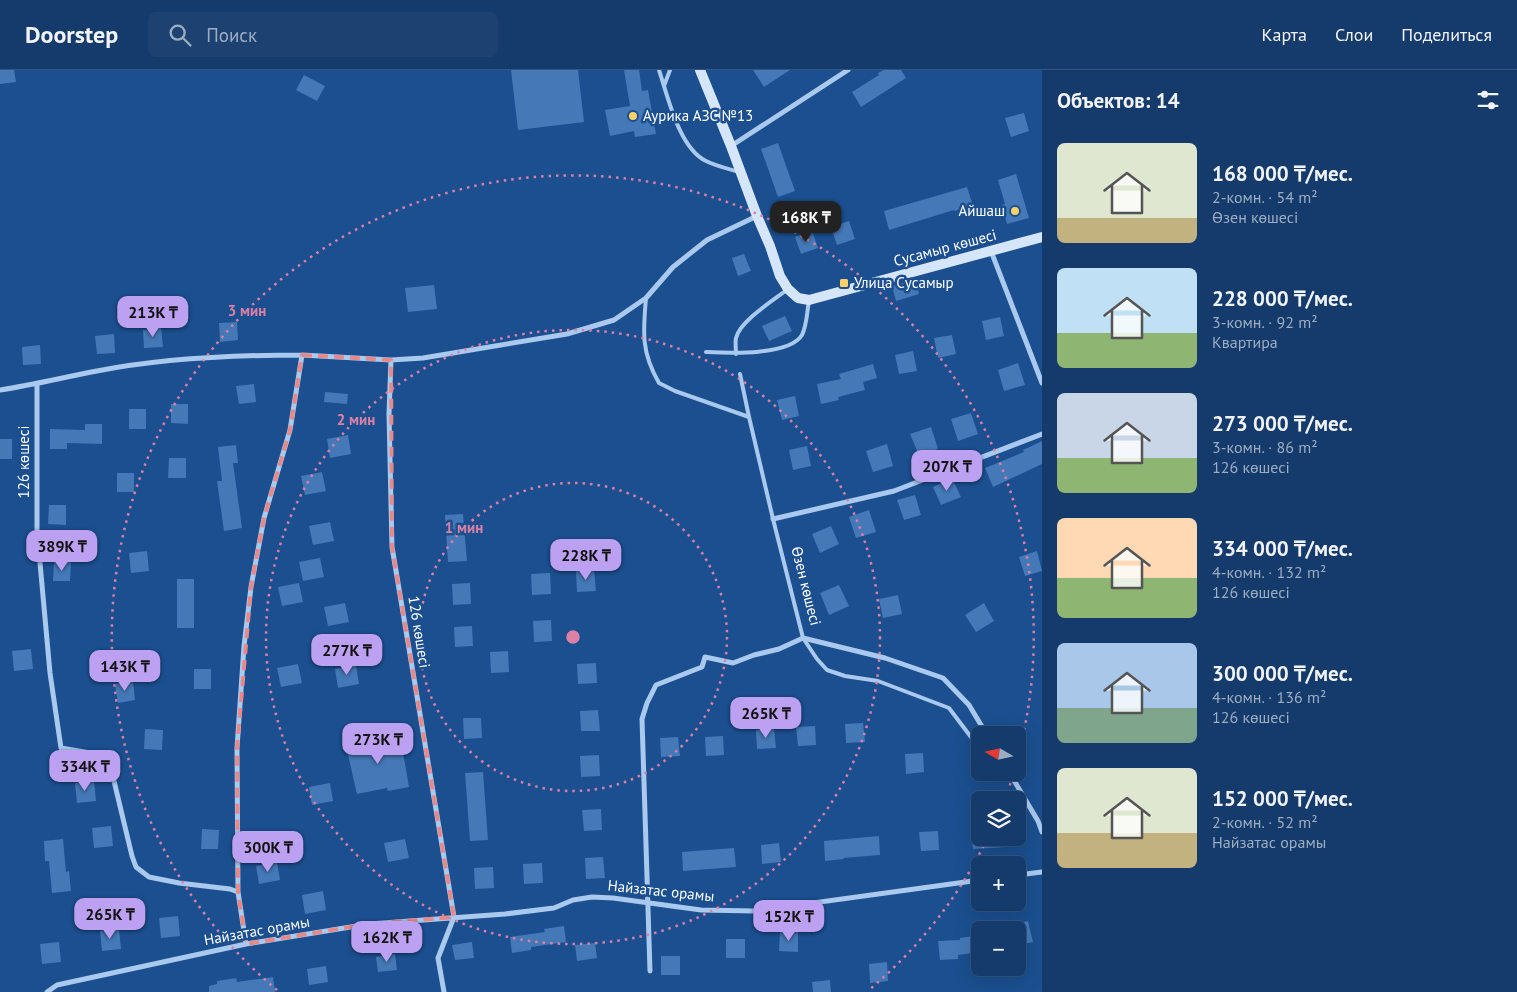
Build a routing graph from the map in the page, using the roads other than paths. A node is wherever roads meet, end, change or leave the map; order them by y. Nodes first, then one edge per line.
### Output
1 (659, 70) edge
2 (670, 70) edge
3 (700, 70) edge
4 (848, 70) edge
5 (664, 86) junction
6 (731, 146) junction
7 (740, 172) junction
8 (757, 216) junction
9 (1042, 237) edge
10 (991, 252) junction
11 (788, 289) junction
12 (646, 298) junction
13 (809, 300) junction
14 (706, 352) dead end
15 (736, 354) junction
16 (302, 355) junction
17 (391, 360) junction
18 (740, 374) dead end
19 (1042, 383) edge
20 (37, 384) junction
21 (0, 390) edge
22 (749, 417) junction
23 (1042, 434) edge
24 (773, 519) junction
25 (803, 638) junction
26 (982, 726) edge
27 (971, 737) edge
28 (1014, 781) edge
29 (1042, 832) edge
30 (1042, 872) edge
31 (1026, 874) edge
32 (971, 881) edge
33 (238, 892) junction
34 (648, 902) junction
35 (454, 917) junction
36 (246, 944) junction
37 (650, 971) dead end
38 (47, 992) edge
39 (444, 992) edge

1 - 5 lane
2 - 5 lane
3 - 6 main road
4 - 6 street
5 - 7 lane
6 - 7 main road
7 - 8 main road
8 - 11 main road
8 - 12 street
9 - 10 main road, Сусамыр көшесі
10 - 13 main road, Сусамыр көшесі
10 - 19 street
11 - 13 main road, Сусамыр көшесі
11 - 15 lane
12 - 17 street
12 - 22 lane
13 - 15 lane
14 - 15 lane
16 - 17 street
16 - 20 street
16 - 33 street
17 - 35 street, 126 көшесі
18 - 22 lane, Өзен көшесі
20 - 21 street
20 - 33 street, 126 көшесі
22 - 24 lane, Өзен көшесі
23 - 24 street
24 - 25 lane, Өзен көшесі
25 - 26 street
25 - 27 lane, Өзен көшесі
25 - 34 street
28 - 29 street
30 - 31 street
32 - 34 street, Найзатас орамы
33 - 36 street
34 - 35 street, Найзатас орамы
34 - 37 street
35 - 36 street, Найзатас орамы
35 - 39 street
36 - 38 street, Найзатас орамы

